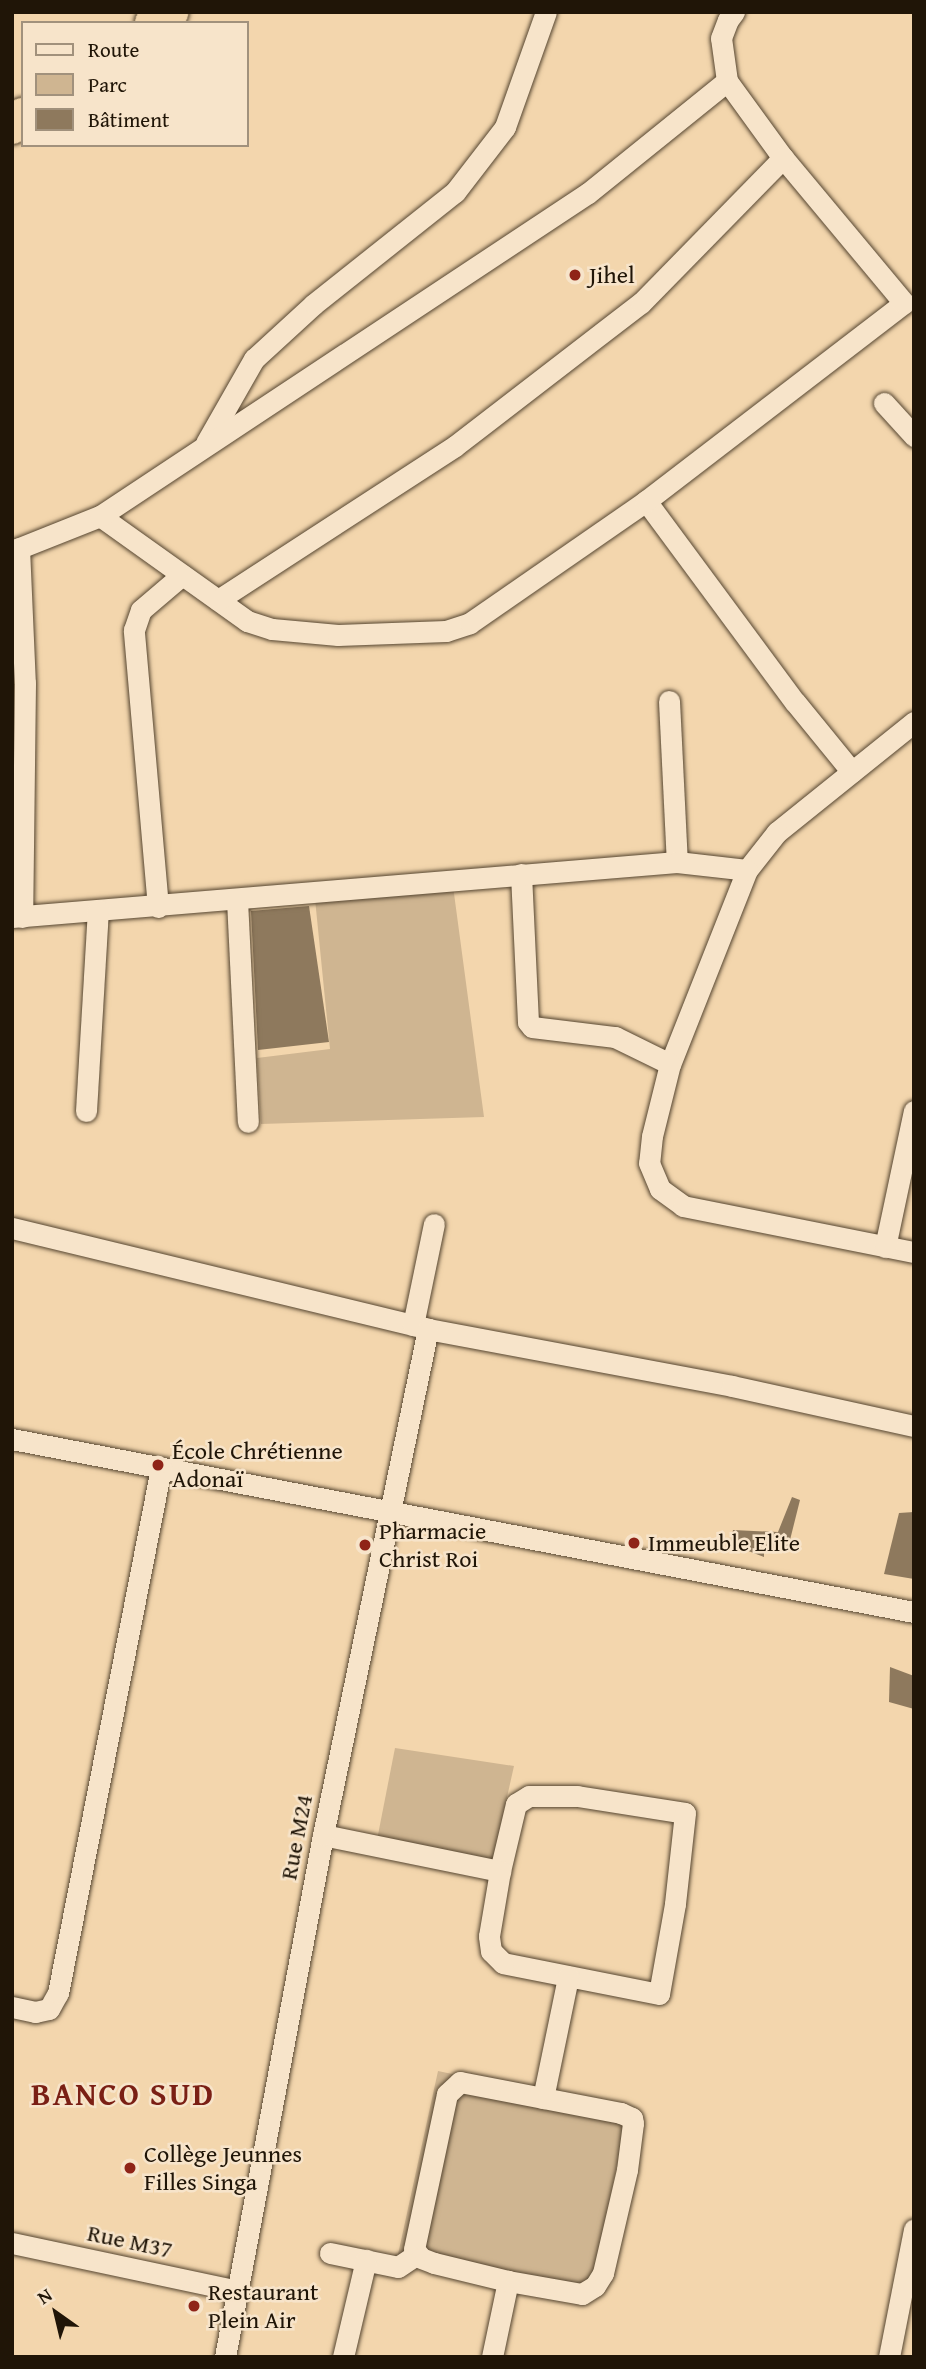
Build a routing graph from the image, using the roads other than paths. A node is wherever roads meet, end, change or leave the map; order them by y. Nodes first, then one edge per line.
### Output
1 (545, 12) edge
2 (734, 12) edge
3 (727, 81) junction
4 (783, 158) junction
5 (884, 403) dead end
6 (914, 436) edge
7 (204, 448) junction
8 (646, 502) junction
9 (100, 516) junction
10 (16, 550) edge
11 (182, 575) junction
12 (218, 600) junction
13 (669, 701) dead end
14 (914, 722) edge
15 (852, 772) junction
16 (677, 862) junction
17 (747, 870) junction
18 (521, 874) junction
19 (237, 900) junction
20 (158, 906) junction
21 (99, 910) junction
22 (17, 917) edge
23 (670, 1064) junction
24 (86, 1111) dead end
25 (914, 1111) edge
26 (248, 1122) dead end
27 (434, 1224) dead end
28 (12, 1228) edge
29 (885, 1247) junction
30 (914, 1252) edge
31 (421, 1327) junction
32 (914, 1426) edge
33 (12, 1439) edge
34 (161, 1468) junction
35 (389, 1512) junction
36 (914, 1612) edge
37 (323, 1835) junction
38 (500, 1871) junction
39 (568, 1978) junction
40 (12, 2007) edge
41 (543, 2098) junction
42 (914, 2229) edge
43 (12, 2243) edge
44 (330, 2253) dead end
45 (416, 2255) junction
46 (366, 2260) junction
47 (508, 2281) junction
48 (237, 2291) junction
49 (225, 2357) edge
50 (343, 2357) edge
51 (492, 2357) edge
52 (889, 2357) edge

1 - 7 street
2 - 3 street
3 - 4 street
3 - 7 street
4 - 8 street
4 - 12 street
5 - 6 street
7 - 9 street
8 - 12 street
8 - 15 street
9 - 10 street
9 - 11 street
10 - 22 street
11 - 12 street
11 - 20 street
13 - 16 street
14 - 15 street
15 - 17 street
16 - 17 street
16 - 18 street
17 - 23 street
18 - 19 street
18 - 23 street
19 - 20 street
19 - 26 street
20 - 21 street
21 - 22 street
21 - 24 street
23 - 29 street
25 - 29 street
27 - 31 street, Rue M24
28 - 31 street
29 - 30 street
31 - 32 street
31 - 35 street, Rue M24
33 - 34 street
34 - 35 street
34 - 40 street
35 - 36 street
35 - 37 street, Rue M24
37 - 38 street
37 - 48 street, Rue M24
38 - 39 street
38 - 39 street
39 - 41 street
41 - 45 street
41 - 47 street
42 - 52 street
43 - 48 street, Rue M37
44 - 46 street
45 - 46 street
45 - 47 street
46 - 50 street
47 - 51 street
48 - 49 street, Rue M24

